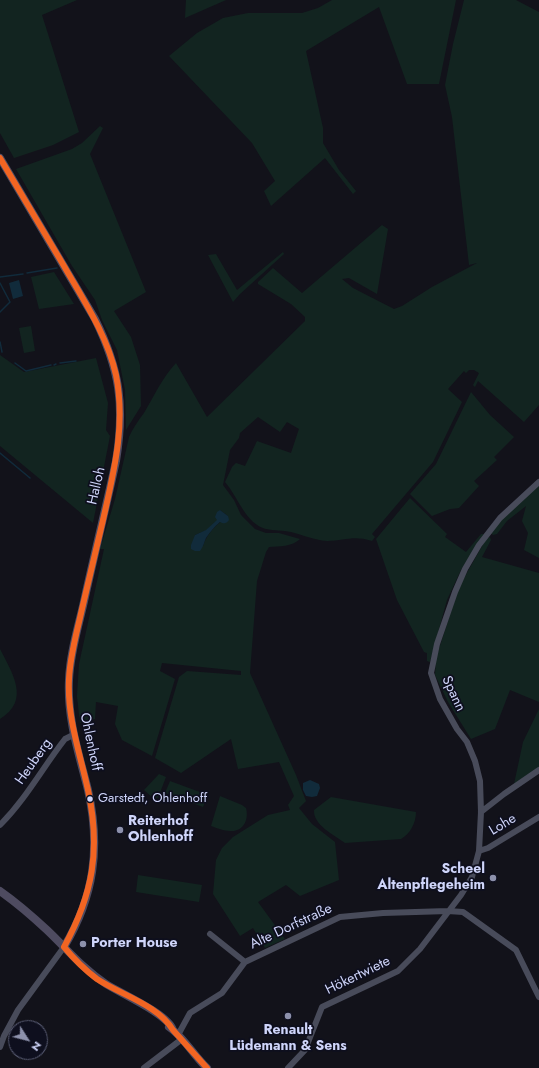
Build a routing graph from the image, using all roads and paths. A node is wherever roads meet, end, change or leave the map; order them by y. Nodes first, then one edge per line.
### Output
1 (0, 158) edge
2 (539, 482) edge
3 (69, 702) joint
4 (74, 735) junction
5 (537, 773) edge
6 (481, 812) junction
7 (539, 817) edge
8 (0, 825) edge
9 (480, 851) junction
10 (0, 891) edge
11 (448, 911) junction
12 (210, 934) dead end
13 (64, 947) junction
14 (245, 962) junction
15 (539, 998) edge
16 (178, 1034) junction
17 (0, 1047) edge
18 (144, 1068) edge
19 (207, 1068) edge
20 (288, 1068) edge

1 - 3 main road, Halloh
2 - 6 street, Spann
3 - 4 main road, Ohlenhoff
4 - 8 street, Heuberg
4 - 13 main road, Ohlenhoff
5 - 6 street
6 - 9 street, Spann
7 - 9 street, Lohe
9 - 11 street, Spann
10 - 13 main road
11 - 14 street, Alte Dorfstraße
11 - 15 street, Alte Dorfstraße
11 - 20 street, Hökertwiete
12 - 14 street
13 - 16 main road
13 - 17 street
14 - 16 street, Alte Dorfstraße
16 - 18 street, Alte Dorfstraße
16 - 19 main road

